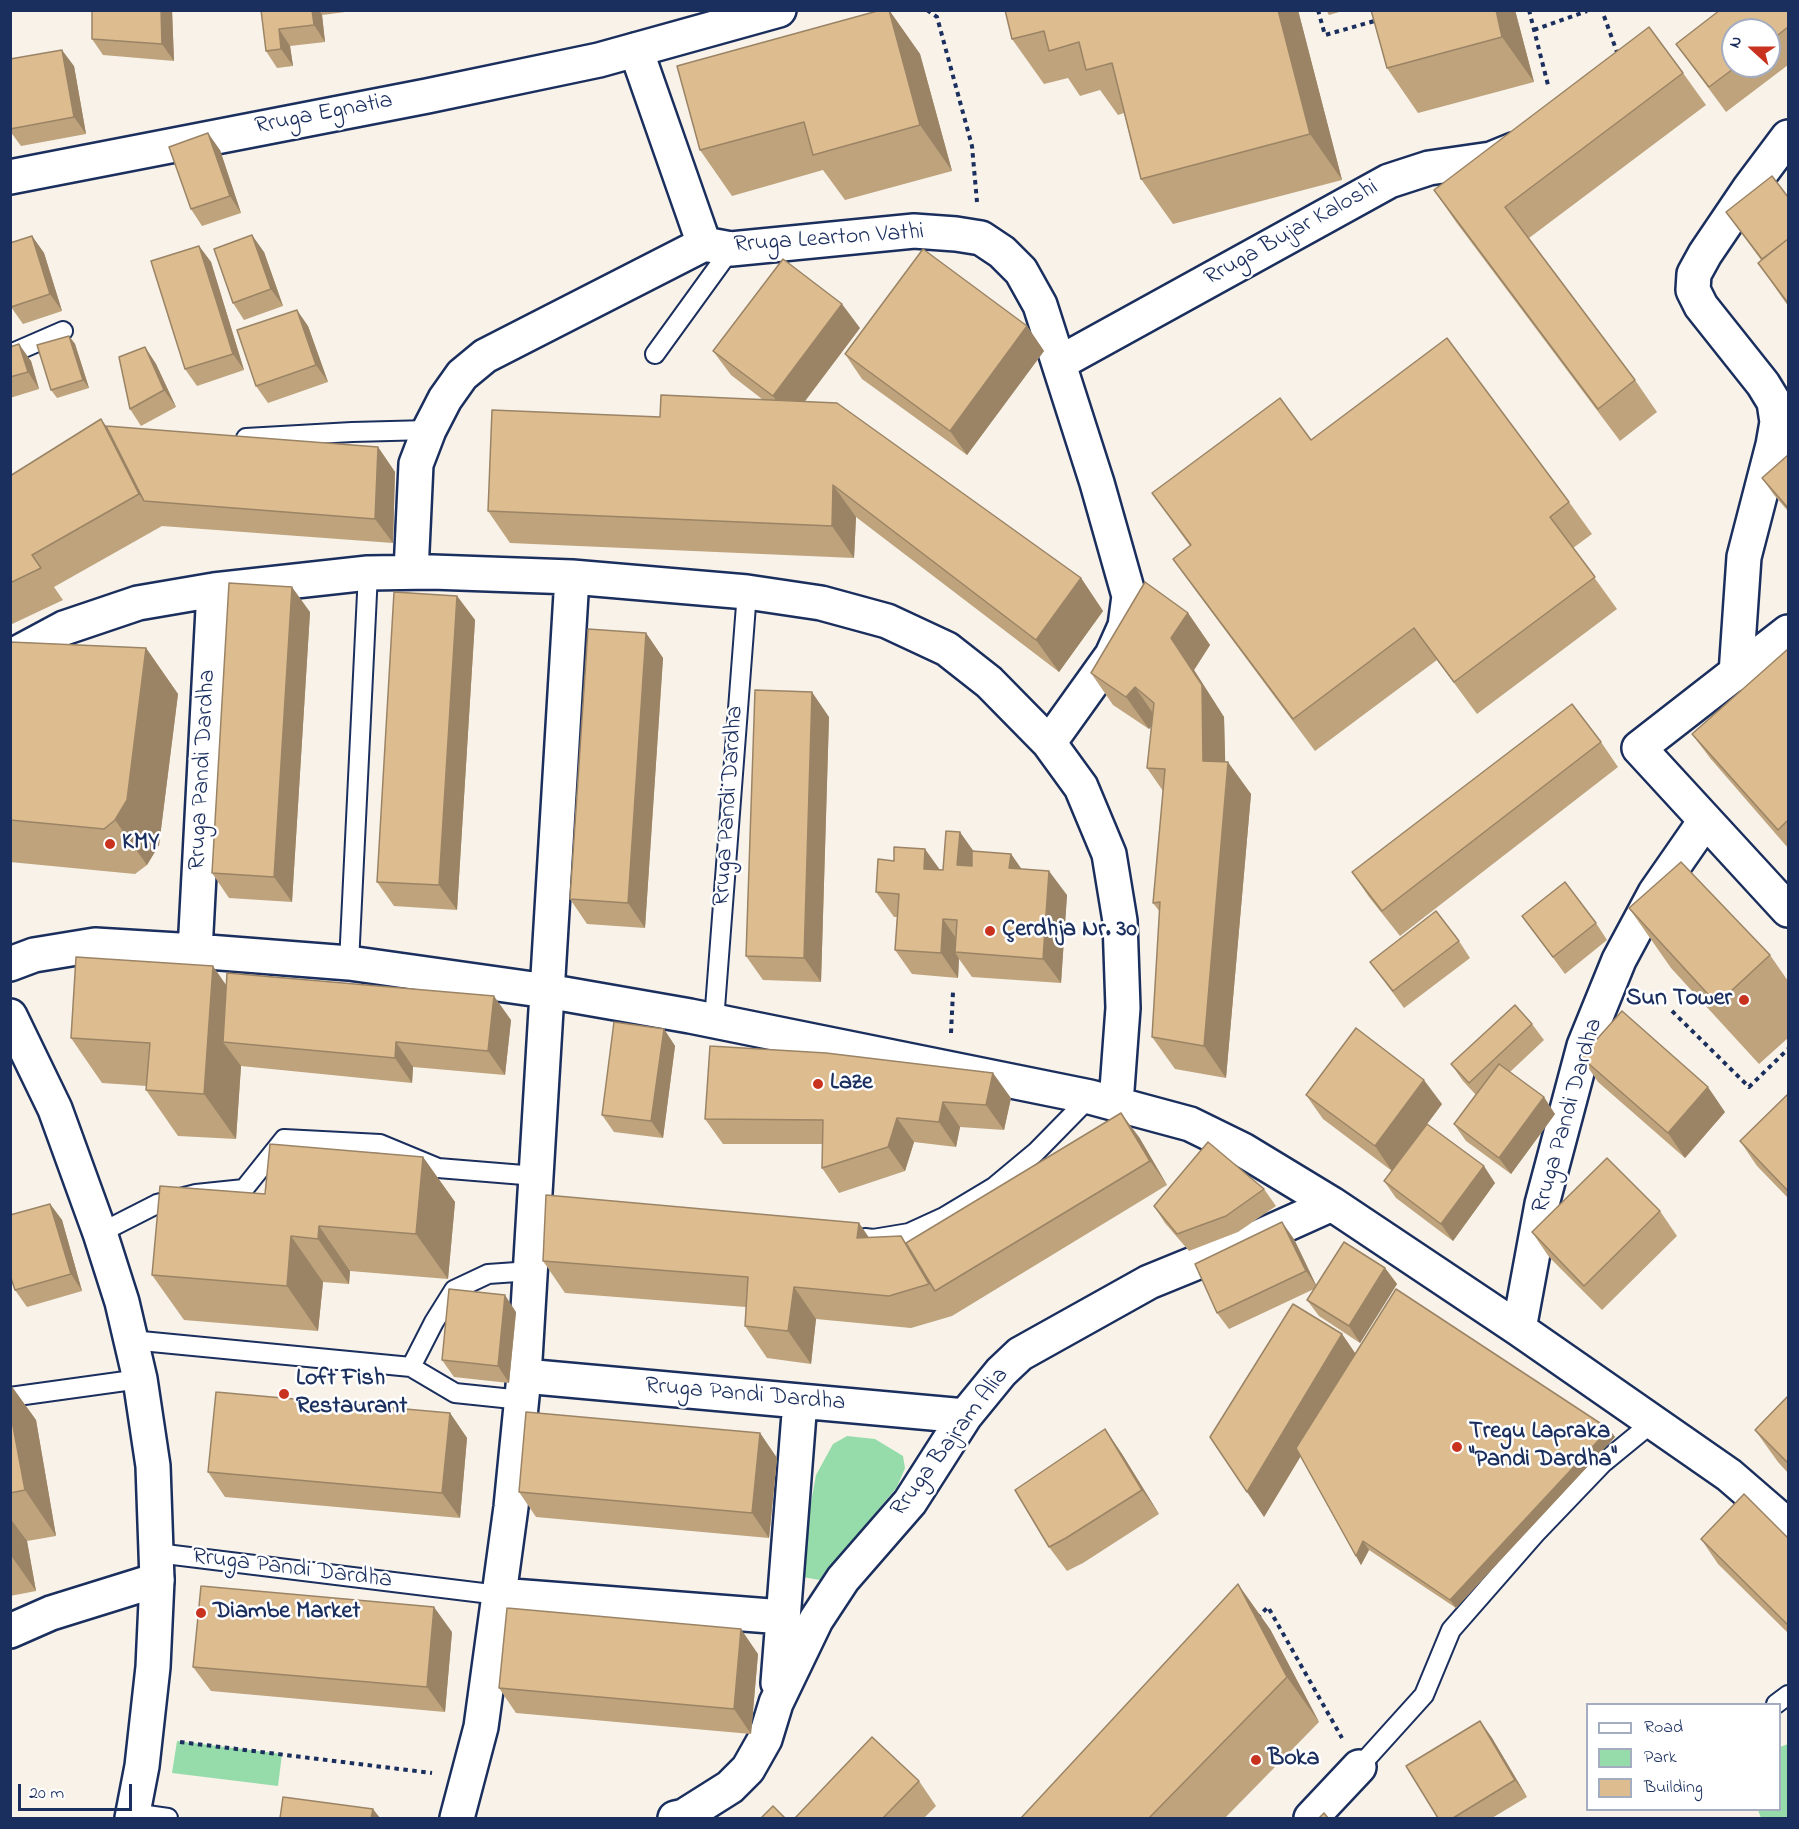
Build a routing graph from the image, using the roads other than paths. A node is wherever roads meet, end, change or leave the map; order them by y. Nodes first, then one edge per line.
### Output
1 (779, 10) edge
2 (636, 50) junction
3 (1788, 137) edge
4 (1537, 140) edge
5 (10, 177) edge
6 (718, 247) junction
7 (63, 331) dead end
8 (10, 354) edge
9 (655, 354) dead end
10 (1059, 363) junction
11 (429, 430) junction
12 (246, 438) edge
13 (1781, 439) edge
14 (411, 572) junction
15 (368, 573) junction
16 (572, 577) junction
17 (214, 590) junction
18 (747, 592) junction
19 (1788, 632) edge
20 (10, 657) edge
21 (1736, 674) junction
22 (1049, 743) junction
23 (1705, 821) junction
24 (1788, 910) edge
25 (195, 951) junction
26 (349, 963) junction
27 (10, 964) edge
28 (547, 991) junction
29 (10, 1016) edge
30 (714, 1021) junction
31 (1103, 1100) junction
32 (536, 1176) junction
33 (1332, 1204) junction
34 (100, 1233) junction
35 (850, 1237) edge
36 (531, 1271) junction
37 (1520, 1329) junction
38 (131, 1340) junction
39 (411, 1367) junction
40 (140, 1380) junction
41 (523, 1388) junction
42 (10, 1397) edge
43 (800, 1401) junction
44 (965, 1416) junction
45 (1653, 1422) junction
46 (1788, 1526) edge
47 (157, 1567) junction
48 (499, 1595) junction
49 (783, 1617) junction
50 (10, 1631) edge
51 (776, 1703) junction
52 (1359, 1767) joint
53 (132, 1816) edge
54 (168, 1818) edge
55 (457, 1818) edge
56 (675, 1818) edge
57 (1311, 1818) edge

1 - 2 street, Rruga Egnatia
2 - 5 street, Rruga Egnatia
2 - 6 street
3 - 13 street
4 - 10 street, Rruga Bujar Kaloshi
6 - 9 lane
6 - 10 street, Rruga Learton Vathi
6 - 11 street, Rruga Learton Vathi
7 - 8 lane
10 - 22 street, Rruga Learton Vathi
11 - 12 lane
11 - 14 street, Rruga Learton Vathi
13 - 21 street
14 - 15 street
14 - 16 street
15 - 17 street
15 - 26 lane
16 - 18 street
16 - 28 street
17 - 20 street
17 - 25 street, Rruga Pandi Dardha
18 - 22 street
18 - 30 lane, Rruga Pandi Dardha
19 - 21 street
21 - 23 street
22 - 31 street
23 - 24 street
23 - 37 street, Rruga Pandi Dardha
25 - 26 street
25 - 27 street
26 - 28 street
28 - 30 street
28 - 32 street
29 - 34 street, Rruga Pandi Dardha
30 - 31 street
31 - 33 street
31 - 35 lane
32 - 34 lane
32 - 36 street
33 - 37 street
33 - 44 street, Rruga Bajram Alia
34 - 38 street, Rruga Pandi Dardha
36 - 39 lane
36 - 41 street
37 - 45 street
38 - 39 lane, Rruga Pandi Dardha
38 - 40 street, Rruga Pandi Dardha
39 - 41 lane, Rruga Pandi Dardha
40 - 42 lane
40 - 47 street, Rruga Pandi Dardha
41 - 43 street, Rruga Pandi Dardha
41 - 48 street
43 - 44 street, Rruga Pandi Dardha
43 - 49 street, Rruga Bajram Alia
44 - 51 street, Rruga Bajram Alia
45 - 46 street
45 - 52 lane
47 - 48 lane, Rruga Pandi Dardha
47 - 50 street
47 - 53 street, Rruga Pandi Dardha
48 - 49 street
48 - 55 street
49 - 51 street, Rruga Bajram Alia
51 - 56 street, Rruga Bajram Alia
52 - 57 street
53 - 54 lane, Rruga Pandi Dardha

